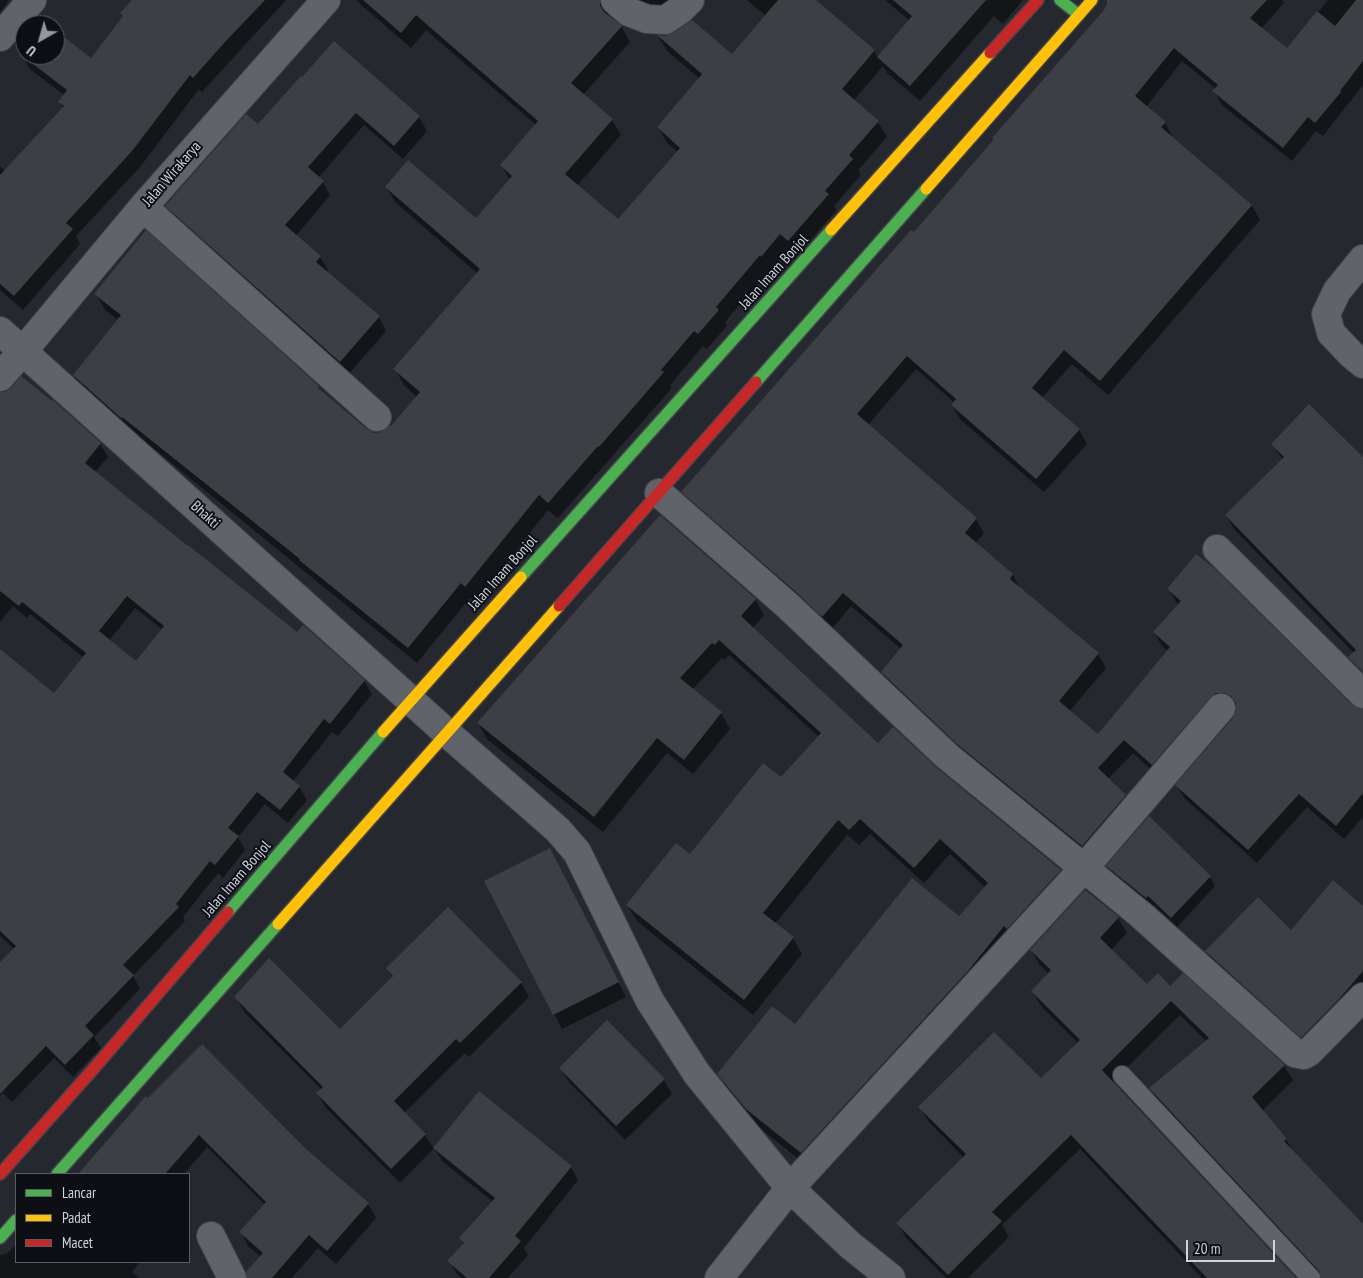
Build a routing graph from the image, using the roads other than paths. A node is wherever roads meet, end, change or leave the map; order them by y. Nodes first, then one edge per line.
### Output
1 (32, 0) edge
2 (326, 0) edge
3 (615, 0) edge
4 (690, 0) edge
5 (1038, 0) edge
6 (1060, 0) edge
7 (1092, 0) edge
8 (1079, 15) junction
9 (0, 38) edge
10 (143, 207) junction
11 (1363, 258) edge
12 (0, 331) edge
13 (23, 351) junction
14 (1363, 364) edge
15 (0, 377) edge
16 (377, 417) dead end
17 (659, 493) junction
18 (1217, 549) dead end
19 (1363, 694) edge
20 (411, 699) junction
21 (1222, 708) dead end
22 (447, 733) junction
23 (1084, 868) junction
24 (1363, 997) edge
25 (145, 1009) junction
26 (150, 1023) dead end
27 (162, 1034) dead end
28 (178, 1036) junction
29 (1122, 1074) dead end
30 (91, 1117) dead end
31 (98, 1128) junction
32 (58, 1173) edge
33 (0, 1174) edge
34 (790, 1188) junction
35 (15, 1221) edge
36 (211, 1236) dead end
37 (0, 1238) edge
38 (232, 1278) edge
39 (719, 1278) edge
40 (891, 1278) edge
41 (1310, 1278) edge

1 - 9 street
2 - 10 street, Jalan Wirakarya
3 - 4 street
5 - 20 main road, Jalan Imam Bonjol
6 - 8 main road
7 - 8 main road
8 - 17 main road
10 - 13 street, Jalan Wirakarya
10 - 16 street
11 - 14 street
12 - 13 street, Bhakti
13 - 15 street, Jalan Wirakarya
13 - 20 street, Bhakti
17 - 22 main road
17 - 23 street
18 - 19 street
20 - 22 street, Bhakti
20 - 25 main road, Jalan Imam Bonjol
21 - 23 street
22 - 28 main road
22 - 34 street, Bhakti
23 - 24 street
23 - 34 street
25 - 26 main road
25 - 33 main road, Jalan Imam Bonjol
27 - 28 main road
28 - 31 main road
29 - 41 lane
30 - 31 main road
31 - 32 main road
34 - 39 street
34 - 40 street, Bhakti
35 - 37 main road
36 - 38 street

